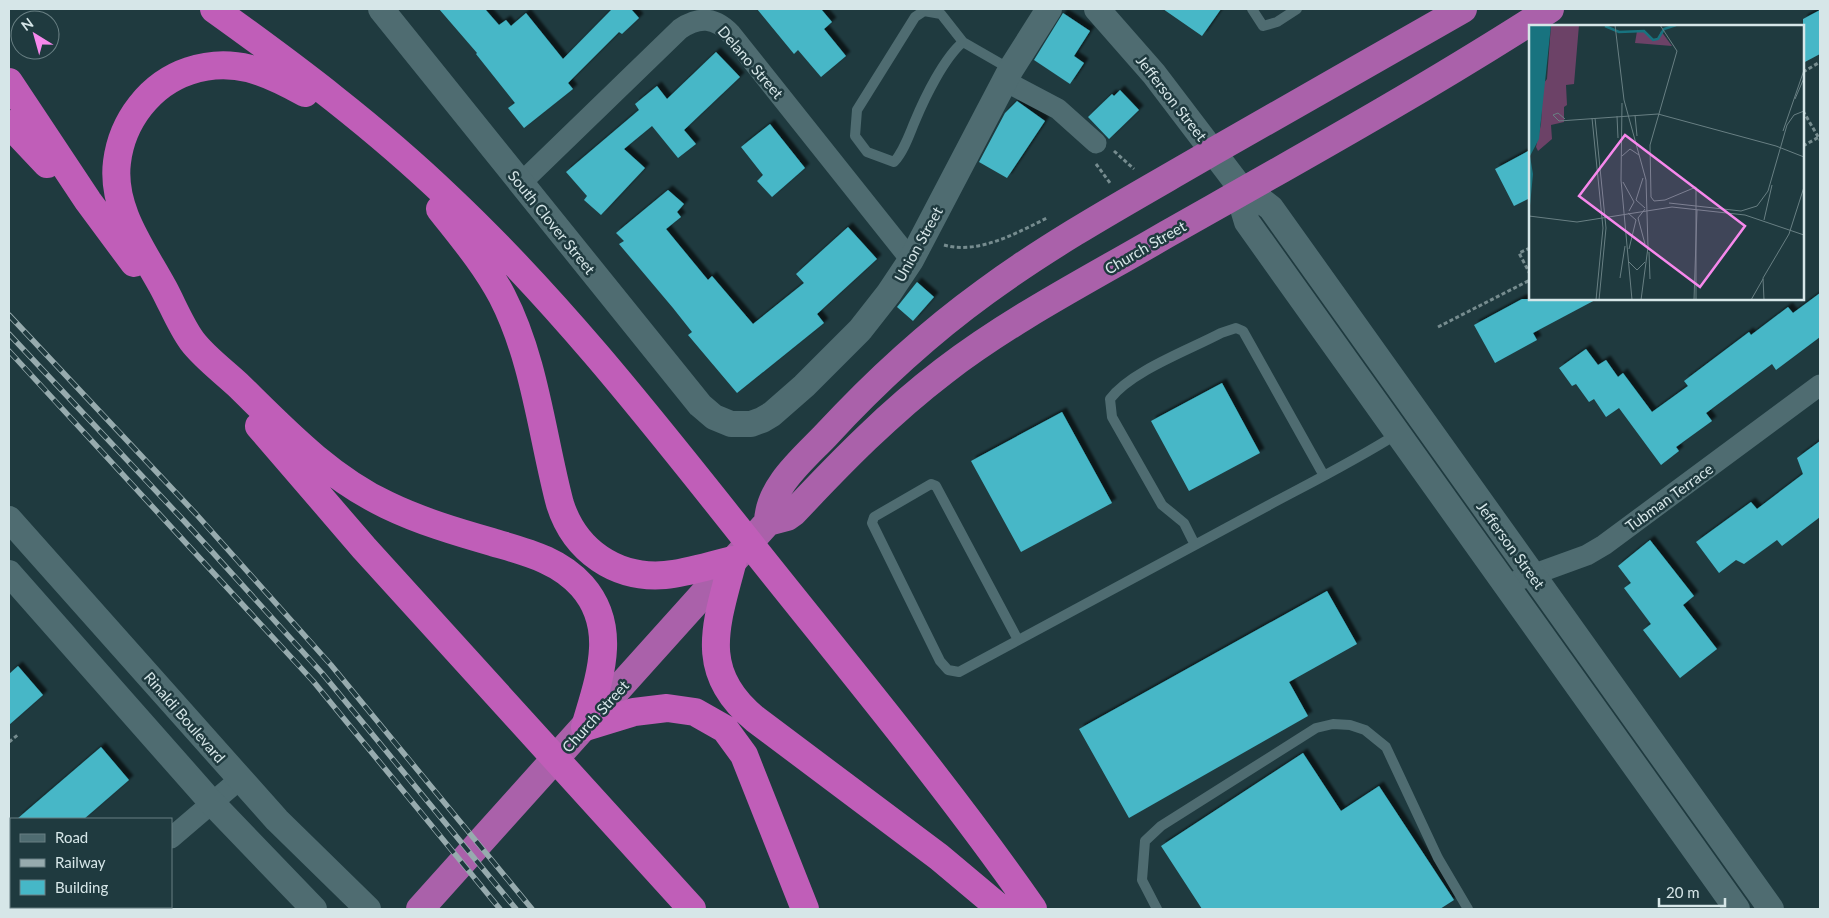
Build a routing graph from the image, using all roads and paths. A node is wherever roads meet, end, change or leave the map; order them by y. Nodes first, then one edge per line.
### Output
1 (214, 9) edge
2 (224, 9) edge
3 (381, 9) edge
4 (1049, 9) edge
5 (1097, 9) edge
6 (1252, 9) edge
7 (1297, 9) edge
8 (1463, 9) edge
9 (1550, 9) edge
10 (963, 42) junction
11 (264, 45) junction
12 (1820, 62) edge
13 (1804, 71) edge
14 (1008, 75) junction
15 (9, 82) edge
16 (1804, 113) edge
17 (9, 124) edge
18 (381, 137) junction
19 (1819, 138) edge
20 (1804, 146) edge
21 (1100, 151) junction
22 (1214, 152) junction
23 (1134, 169) dead end
24 (521, 183) junction
25 (1110, 183) dead end
26 (1243, 191) junction
27 (1056, 214) dead end
28 (112, 233) junction
29 (936, 243) dead end
30 (1529, 249) edge
31 (911, 260) junction
32 (1529, 272) edge
33 (1529, 281) edge
34 (1438, 327) dead end
35 (192, 341) junction
36 (1820, 385) edge
37 (731, 424) joint
38 (1409, 425) junction
39 (1323, 474) junction
40 (9, 520) edge
41 (768, 522) junction
42 (1195, 545) junction
43 (733, 560) junction
44 (9, 573) edge
45 (1532, 575) junction
46 (1505, 584) junction
47 (1018, 640) junction
48 (585, 727) junction
49 (19, 734) dead end
50 (9, 742) edge
51 (240, 779) junction
52 (212, 803) junction
53 (964, 815) junction
54 (172, 837) edge
55 (314, 909) edge
56 (368, 909) edge
57 (420, 909) edge
58 (692, 909) edge
59 (805, 909) edge
60 (1001, 909) edge
61 (1033, 909) edge
62 (1054, 909) edge
63 (1157, 909) edge
64 (1468, 909) edge
65 (1737, 909) edge
66 (1771, 909) edge

1 - 11 highway
2 - 11 highway
3 - 24 street, South Clover Street
4 - 14 street, Union Street
5 - 22 street, Jefferson Street
6 - 7 lane
8 - 22 highway
9 - 26 highway, Church Street
10 - 10 lane
10 - 14 lane
11 - 18 highway
12 - 13 path
14 - 21 street
14 - 31 street, Union Street
15 - 28 highway
16 - 19 path
17 - 28 highway
18 - 35 highway
18 - 43 highway
18 - 53 highway
19 - 20 path
21 - 23 path
21 - 25 path
22 - 26 street, Jefferson Street
22 - 41 highway
24 - 31 street, Delano Street
24 - 37 street, South Clover Street
26 - 38 street, Jefferson Street
26 - 41 highway, Church Street
27 - 29 path
28 - 35 highway
30 - 32 path
31 - 37 street, Union Street
33 - 34 path
35 - 48 highway
35 - 58 highway
36 - 45 street, Tubman Terrace
38 - 39 lane
38 - 45 street, Jefferson Street
38 - 46 street, Jefferson Street
39 - 42 lane
39 - 42 lane
40 - 51 street, Rinaldi Boulevard
41 - 43 highway, Church Street
42 - 47 lane
43 - 48 highway, Church Street
43 - 60 highway
44 - 52 street
45 - 46 street, Tubman Terrace
45 - 66 street, Jefferson Street
46 - 65 street, Jefferson Street
47 - 47 lane
48 - 57 highway, Church Street
48 - 59 highway
49 - 50 path
51 - 52 street
51 - 56 street, Rinaldi Boulevard
52 - 54 street
52 - 55 street
53 - 61 highway
53 - 62 highway
63 - 64 lane

